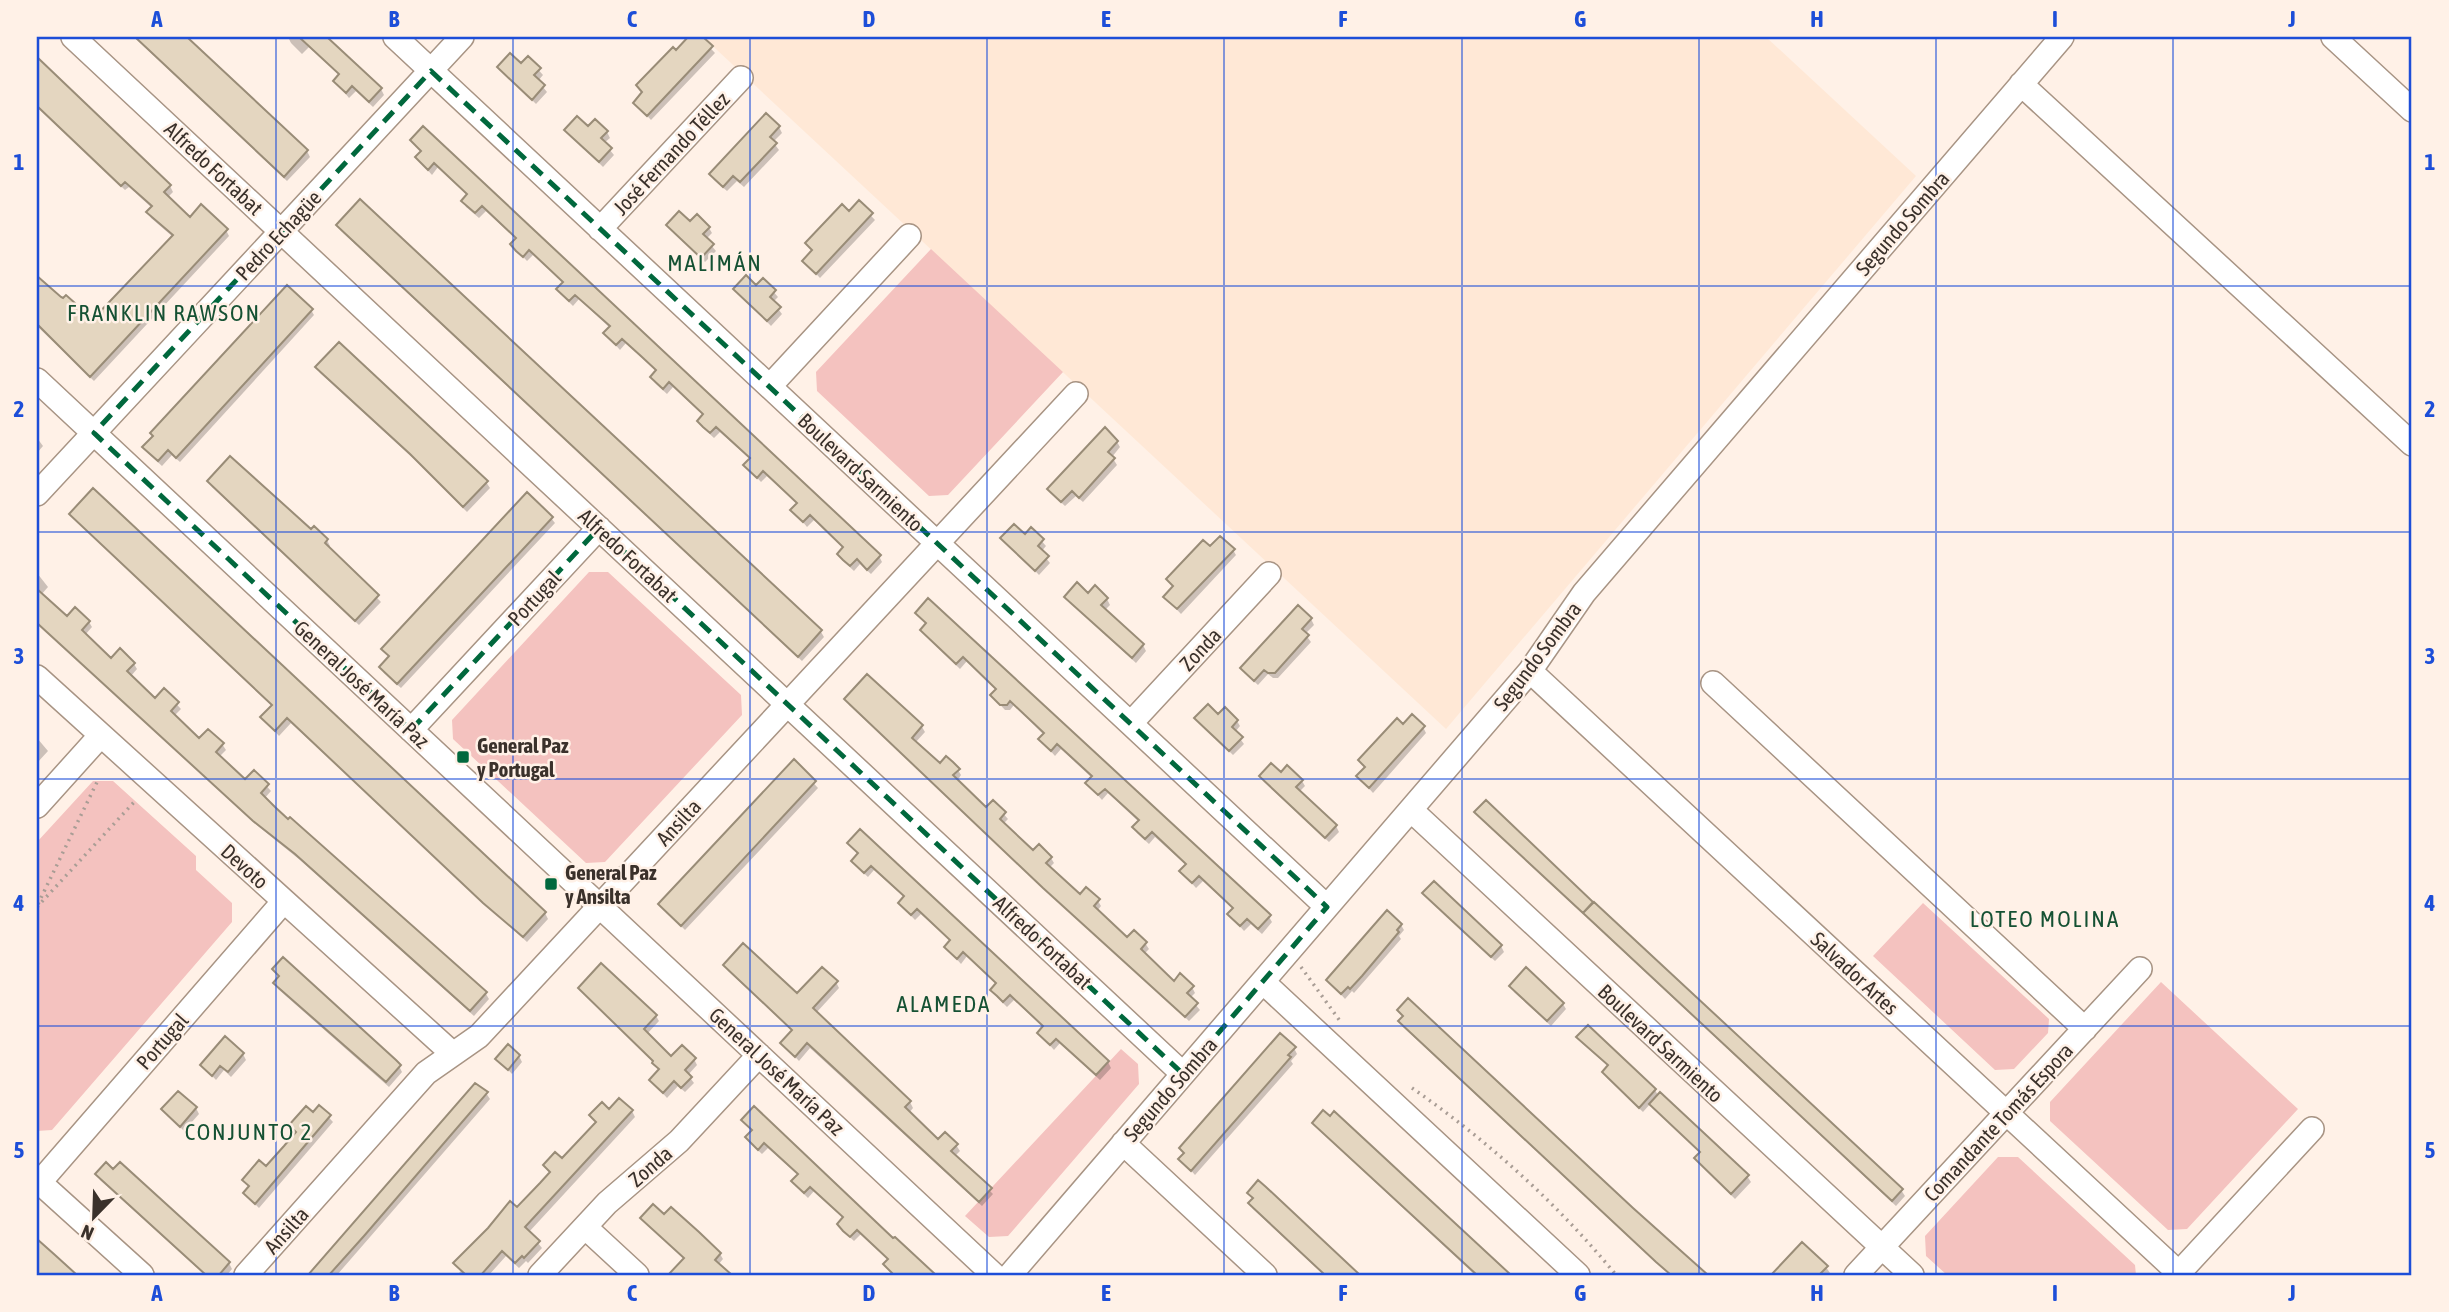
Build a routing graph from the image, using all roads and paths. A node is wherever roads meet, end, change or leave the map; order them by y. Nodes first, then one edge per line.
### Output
1 (73, 37) edge
2 (395, 37) edge
3 (462, 37) edge
4 (2062, 37) edge
5 (2333, 37) edge
6 (431, 71) junction
7 (741, 78) dead end
8 (2021, 84) junction
9 (2412, 110) edge
10 (600, 229) junction
11 (281, 231) junction
12 (909, 236) dead end
13 (37, 380) edge
14 (770, 387) junction
15 (1076, 394) dead end
16 (94, 433) junction
17 (2412, 444) edge
18 (37, 494) edge
19 (599, 528) junction
20 (937, 543) junction
21 (1269, 574) dead end
22 (1530, 671) junction
23 (37, 677) edge
24 (1713, 683) dead end
25 (788, 704) junction
26 (1130, 723) junction
27 (411, 730) junction
28 (101, 735) junction
29 (98, 780) dead end
30 (136, 800) dead end
31 (37, 806) edge
32 (1410, 810) junction
33 (284, 901) junction
34 (37, 906) edge
35 (600, 906) junction
36 (1327, 907) junction
37 (1286, 954) junction
38 (2140, 969) dead end
39 (1263, 982) junction
40 (1342, 1023) dead end
41 (2085, 1029) junction
42 (453, 1054) junction
43 (759, 1055) junction
44 (1184, 1074) junction
45 (1409, 1086) dead end
46 (2006, 1113) junction
47 (2312, 1129) dead end
48 (1124, 1143) junction
49 (38, 1181) edge
50 (585, 1227) junction
51 (1882, 1247) junction
52 (142, 1275) edge
53 (246, 1275) edge
54 (540, 1275) edge
55 (637, 1275) edge
56 (995, 1275) edge
57 (1010, 1275) edge
58 (1265, 1275) edge
59 (1578, 1275) edge
60 (1616, 1275) edge
61 (1856, 1275) edge
62 (1912, 1275) edge
63 (2179, 1275) edge

1 - 11 street, Alfredo Fortabat
2 - 6 street, Boulevard Sarmiento
3 - 6 street, Pedro Echagüe
4 - 8 street, Segundo Sombra
5 - 9 street
6 - 10 street, Boulevard Sarmiento
6 - 11 street, Pedro Echagüe
7 - 10 street, José Fernando Téllez
8 - 17 street
8 - 22 street, Segundo Sombra
10 - 14 street, Boulevard Sarmiento
11 - 16 street, Pedro Echagüe
11 - 19 street, Alfredo Fortabat
12 - 14 street
13 - 16 street, General José María Paz
14 - 20 street, Boulevard Sarmiento
15 - 20 street, Ansilta
16 - 18 street, Pedro Echagüe
16 - 27 street, General José María Paz
19 - 25 street, Alfredo Fortabat
19 - 27 street, Portugal
20 - 25 street, Ansilta
20 - 26 street, Boulevard Sarmiento
21 - 26 street, Zonda
22 - 32 street, Segundo Sombra
22 - 46 street, Salvador Artes
23 - 28 street, Devoto
24 - 41 street
25 - 35 street, Ansilta
25 - 44 street, Alfredo Fortabat
26 - 36 street, Boulevard Sarmiento
27 - 35 street, General José María Paz
28 - 31 street
28 - 33 street, Devoto
29 - 34 path
30 - 34 path
32 - 36 street, Segundo Sombra
32 - 51 street, Boulevard Sarmiento
33 - 42 street, Devoto
33 - 49 street, Portugal
35 - 42 street, Ansilta
35 - 43 street, General José María Paz
36 - 37 street, Segundo Sombra
37 - 39 street, Segundo Sombra
37 - 40 path
38 - 41 street, Comandante Tomás Espora
39 - 44 street, Segundo Sombra
39 - 59 street
41 - 46 street, Comandante Tomás Espora
42 - 53 street, Ansilta
43 - 50 street, Zonda
43 - 56 street, General José María Paz
44 - 48 street, Segundo Sombra
45 - 60 path
46 - 51 street, Comandante Tomás Espora
46 - 63 street, Salvador Artes
47 - 63 street
48 - 57 street, Segundo Sombra
48 - 58 street
49 - 52 street
50 - 54 street, Zonda
50 - 55 street
51 - 61 street, Comandante Tomás Espora
51 - 62 street, Boulevard Sarmiento

